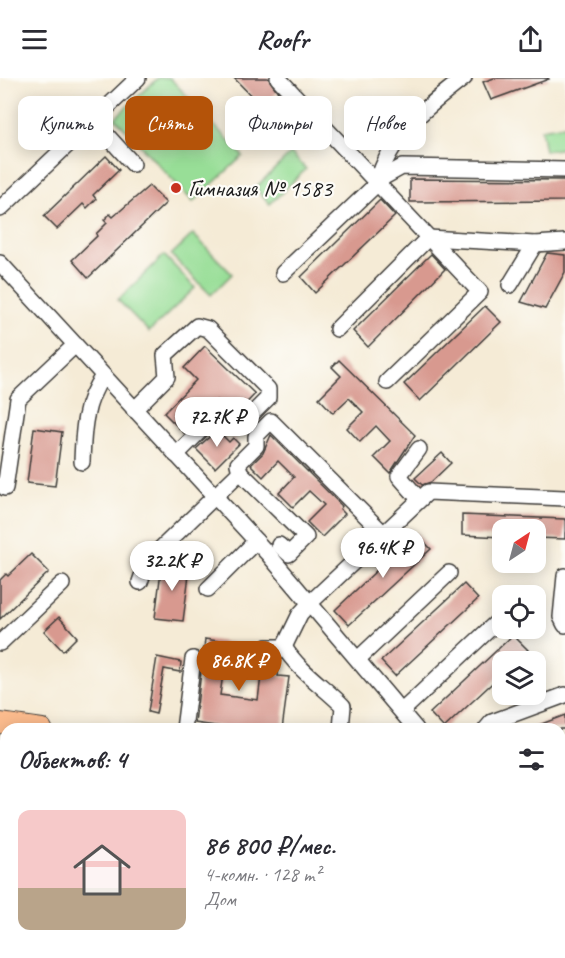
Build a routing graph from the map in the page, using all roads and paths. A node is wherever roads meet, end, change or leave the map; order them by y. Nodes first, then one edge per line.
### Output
1 (138, 78) edge
2 (278, 78) edge
3 (464, 78) edge
4 (113, 101) edge
5 (113, 142) edge
6 (62, 150) edge
7 (133, 164) dead end
8 (565, 170) edge
9 (377, 183) junction
10 (0, 209) edge
11 (429, 238) junction
12 (565, 242) edge
13 (535, 244) junction
14 (0, 263) edge
15 (283, 273) dead end
16 (510, 285) dead end
17 (337, 329) dead end
18 (75, 345) junction
19 (104, 376) junction
20 (387, 382) dead end
21 (134, 410) junction
22 (419, 449) dead end
23 (176, 455) junction
24 (82, 462) dead end
25 (240, 472) junction
26 (5, 488) dead end
27 (215, 496) junction
28 (565, 498) edge
29 (419, 499) junction
30 (383, 533) junction
31 (256, 541) junction
32 (279, 545) dead end
33 (449, 573) dead end
34 (565, 576) edge
35 (140, 582) dead end
36 (62, 584) dead end
37 (208, 589) dead end
38 (311, 602) junction
39 (565, 625) edge
40 (492, 627) edge
41 (0, 643) edge
42 (284, 647) junction
43 (193, 659) dead end
44 (357, 659) junction
45 (257, 668) dead end
46 (565, 695) edge
47 (402, 711) junction
48 (185, 723) edge
49 (342, 723) edge
50 (411, 723) edge
51 (491, 723) edge

1 - 4 street
2 - 9 street
3 - 9 street
5 - 7 street
6 - 10 street
8 - 9 street
9 - 11 street
9 - 15 street
11 - 13 street
11 - 17 street
11 - 20 street
12 - 13 street
13 - 16 street
14 - 18 street
18 - 19 street
18 - 26 street
19 - 21 street
19 - 24 street
21 - 23 street
21 - 23 street
22 - 29 street
23 - 27 street
25 - 27 street
25 - 30 street
25 - 32 street
27 - 31 street
27 - 35 street
28 - 29 street
29 - 30 street
30 - 38 street
31 - 37 street
31 - 38 street
33 - 44 street
34 - 39 street
36 - 41 street
38 - 42 street
38 - 44 street
40 - 47 street
42 - 45 street
42 - 49 street
43 - 48 street
44 - 47 street
46 - 51 street
47 - 50 street

